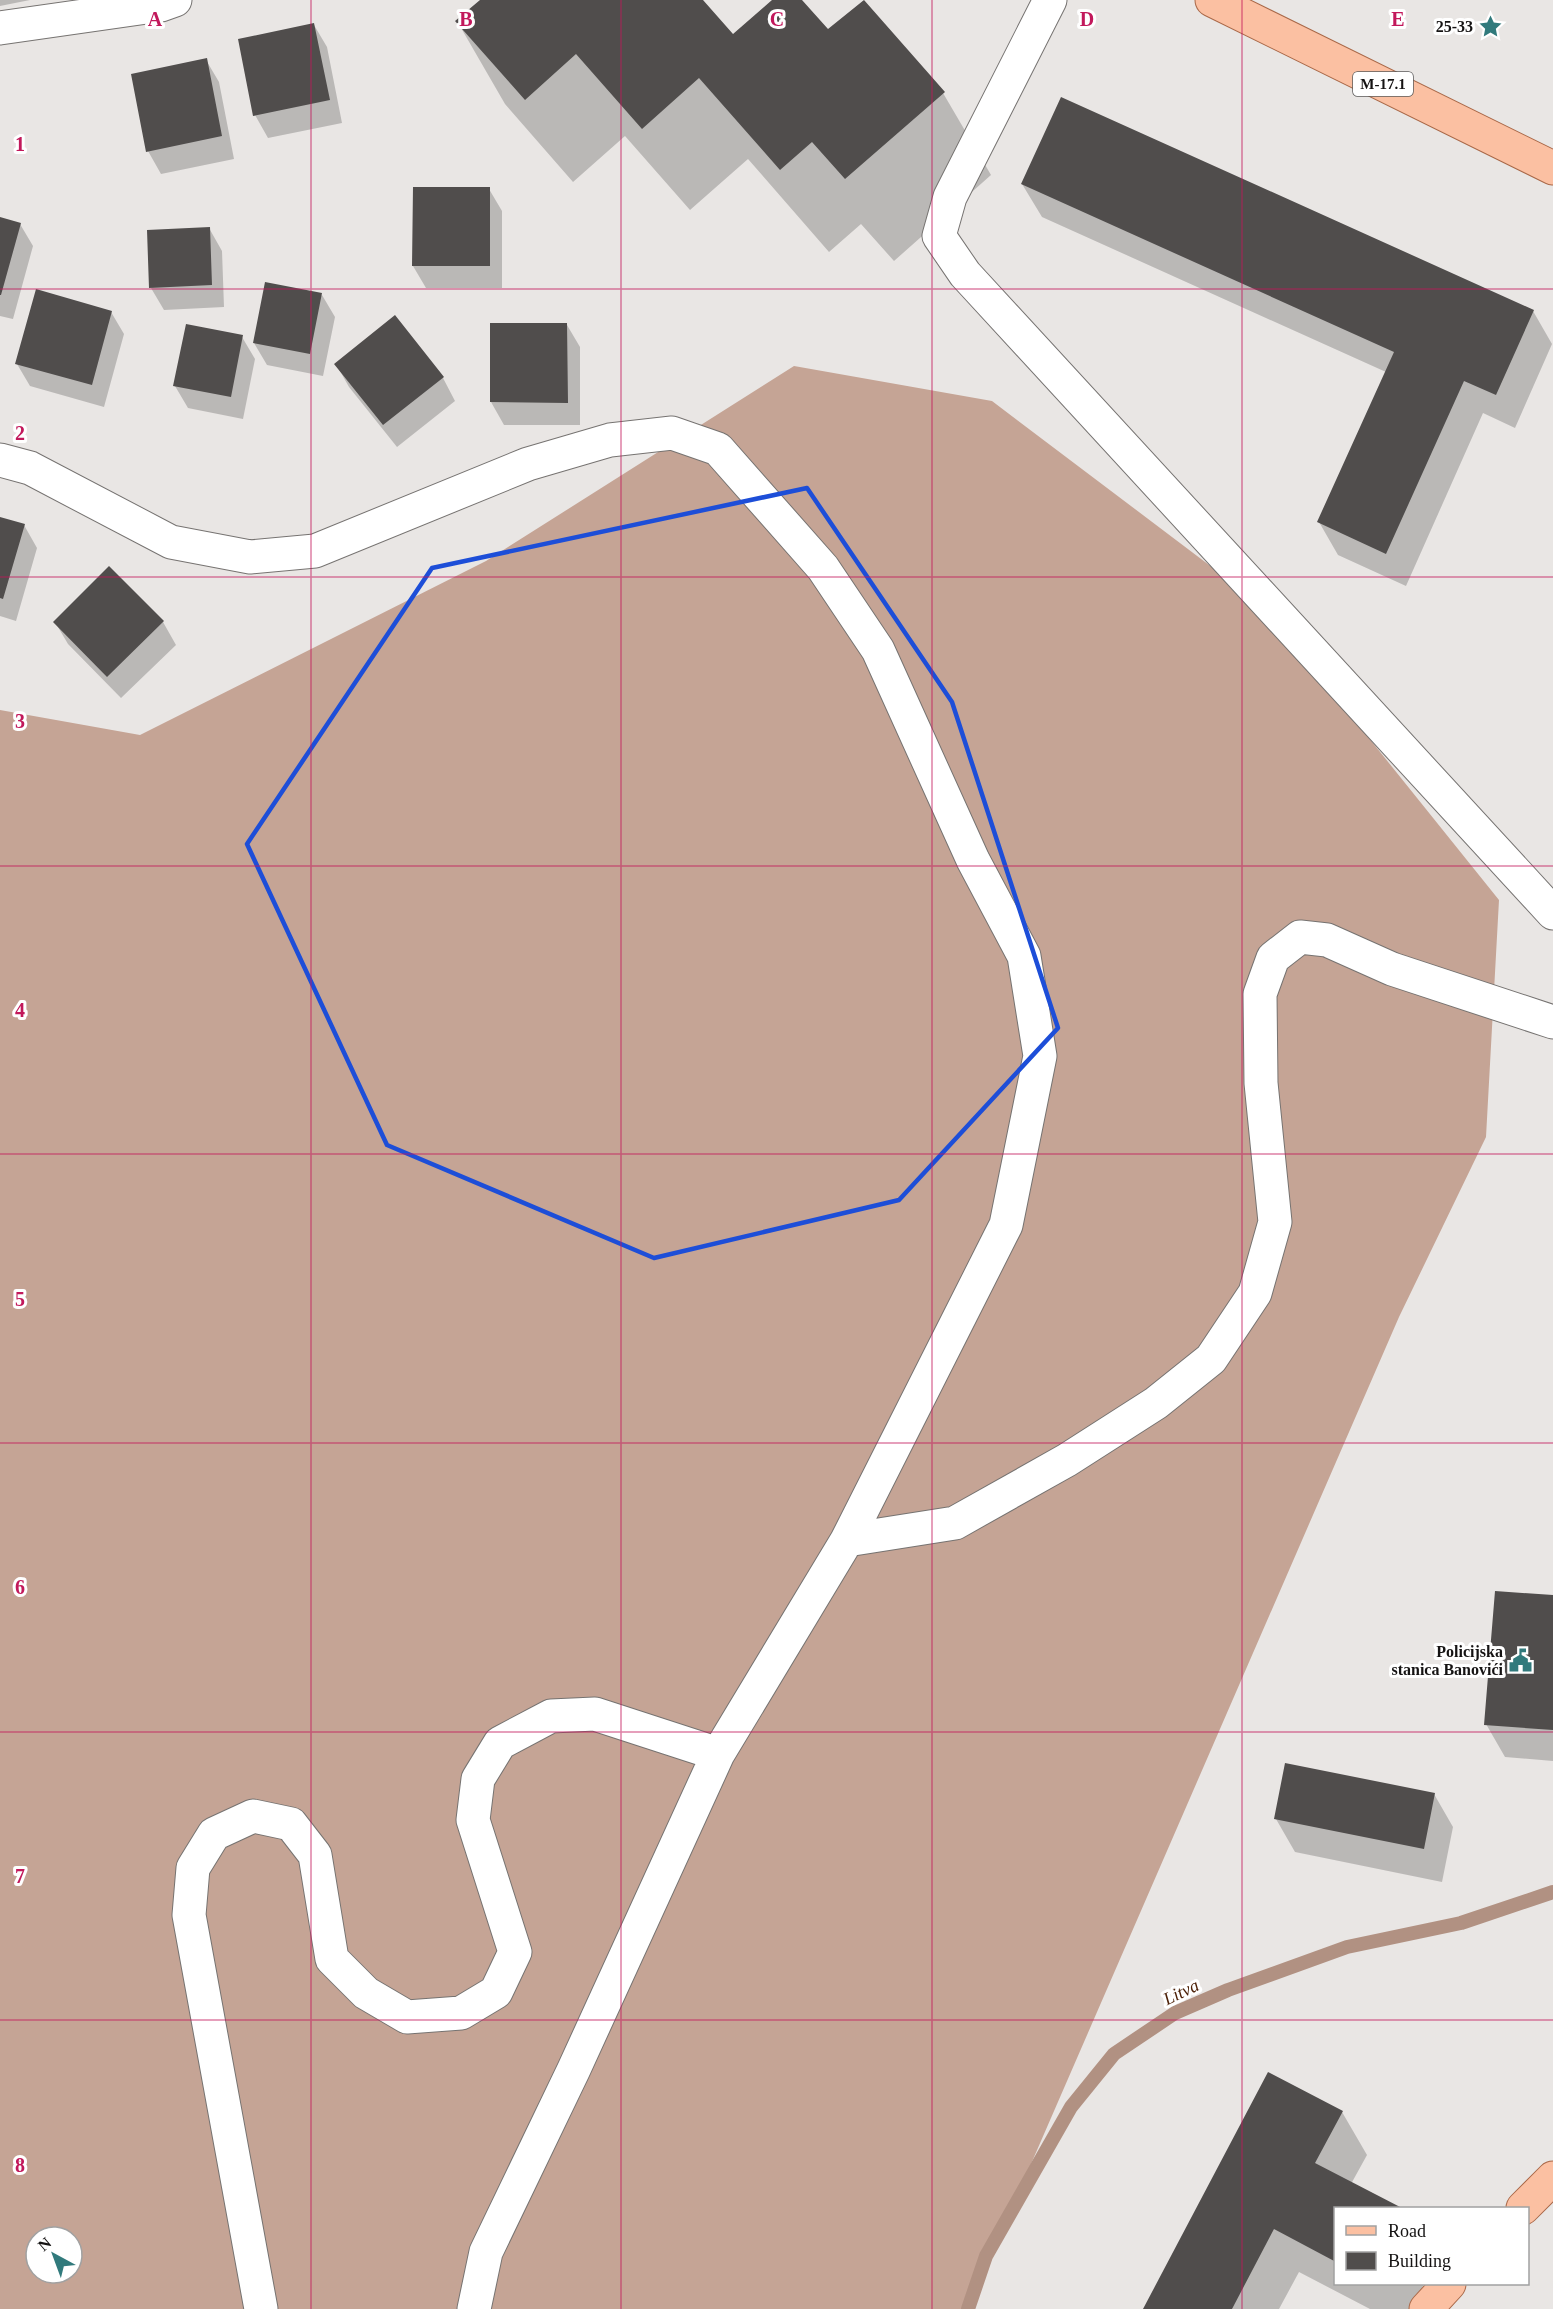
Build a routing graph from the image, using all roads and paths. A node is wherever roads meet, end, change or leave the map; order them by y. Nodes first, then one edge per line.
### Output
1 (175, 0) edge
2 (1050, 0) edge
3 (1212, 0) edge
4 (0, 28) edge
5 (1553, 168) edge
6 (0, 460) edge
7 (1553, 913) edge
8 (1553, 1022) edge
9 (847, 1540) junction
10 (718, 1754) junction
11 (1553, 2178) edge
12 (1524, 2207) edge
13 (1447, 2285) edge
14 (261, 2309) edge
15 (474, 2309) edge
16 (1426, 2309) edge

1 - 4 street
2 - 7 street
3 - 5 main road, M-17.1
6 - 9 street
8 - 9 street
9 - 10 street
10 - 14 street
10 - 15 street
11 - 12 main road
13 - 16 main road

